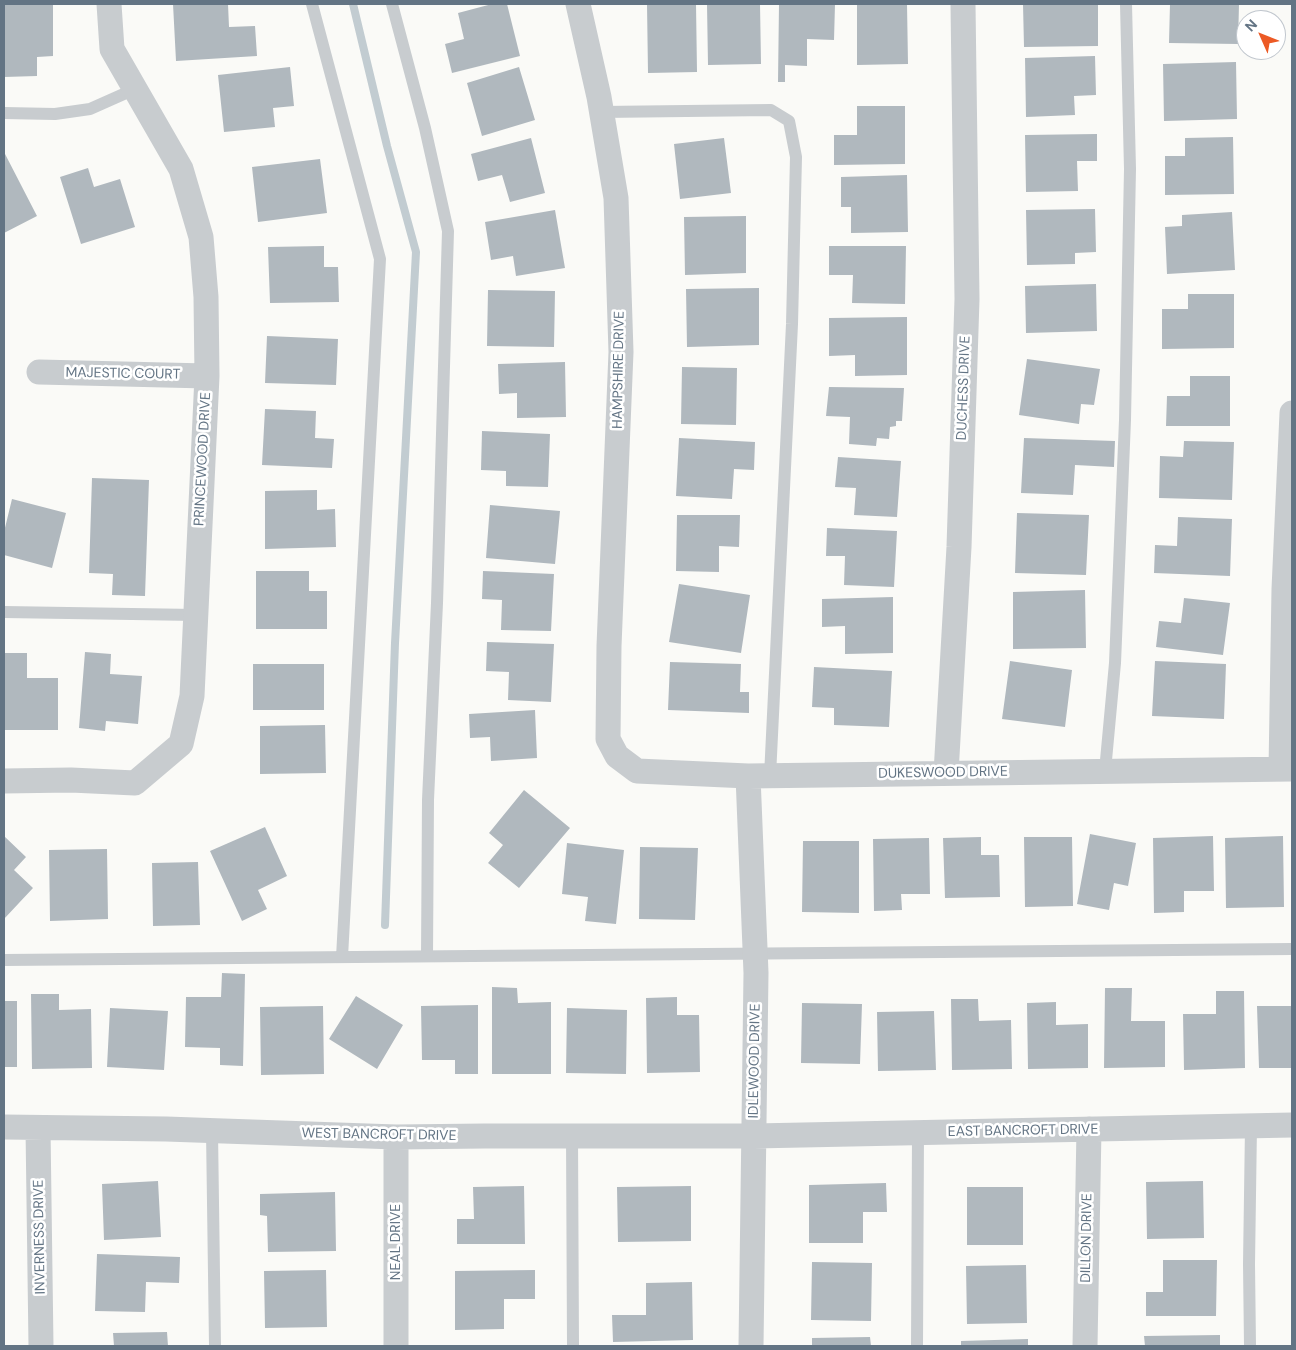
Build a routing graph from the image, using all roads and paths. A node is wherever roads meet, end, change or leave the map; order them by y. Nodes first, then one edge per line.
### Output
1 (108, 4) edge
2 (312, 4) edge
3 (392, 4) edge
4 (578, 4) edge
5 (963, 4) edge
6 (1126, 4) edge
7 (135, 89) junction
8 (602, 112) junction
9 (4, 113) edge
10 (40, 372) dead end
11 (207, 376) junction
12 (1292, 413) edge
13 (4, 612) edge
14 (196, 614) junction
15 (608, 739) joint
16 (1286, 769) edge
17 (1105, 771) junction
18 (946, 772) junction
19 (759, 776) junction
20 (4, 781) edge
21 (1292, 949) edge
22 (755, 953) junction
23 (427, 956) junction
24 (342, 957) junction
25 (4, 960) edge
26 (1292, 1125) edge
27 (1252, 1126) junction
28 (4, 1128) edge
29 (38, 1128) junction
30 (1089, 1129) junction
31 (212, 1131) junction
32 (918, 1133) junction
33 (572, 1136) junction
34 (754, 1136) junction
35 (396, 1137) junction
36 (41, 1346) edge
37 (215, 1346) edge
38 (396, 1346) edge
39 (573, 1346) edge
40 (751, 1346) edge
41 (917, 1346) edge
42 (1085, 1346) edge
43 (1250, 1346) edge

1 - 7 street, PRINCEWOOD DRIVE
2 - 24 lane
3 - 23 lane
4 - 8 street, HAMPSHIRE DRIVE
5 - 18 street, DUCHESS DRIVE
6 - 17 lane
7 - 9 lane
7 - 11 street, PRINCEWOOD DRIVE
8 - 15 street, HAMPSHIRE DRIVE
8 - 19 lane
10 - 11 street, MAJESTIC COURT
11 - 14 street, PRINCEWOOD DRIVE
12 - 16 street
13 - 14 lane
14 - 20 street, PRINCEWOOD DRIVE
15 - 19 street, DUKESWOOD DRIVE
16 - 17 street, DUKESWOOD DRIVE
17 - 18 street, DUKESWOOD DRIVE
18 - 19 street, DUKESWOOD DRIVE
19 - 22 street, IDLEWOOD DRIVE
21 - 22 lane
22 - 23 lane
22 - 34 street, IDLEWOOD DRIVE
23 - 24 lane
24 - 25 lane
26 - 27 street, EAST BANCROFT DRIVE
27 - 30 street, EAST BANCROFT DRIVE
27 - 43 lane
28 - 29 street, WEST BANCROFT DRIVE
29 - 31 street, WEST BANCROFT DRIVE
29 - 36 street, INVERNESS DRIVE
30 - 32 street, EAST BANCROFT DRIVE
30 - 42 street, DILLON DRIVE
31 - 35 street, WEST BANCROFT DRIVE
31 - 37 lane
32 - 34 street, EAST BANCROFT DRIVE
32 - 41 lane
33 - 34 street, WEST BANCROFT DRIVE
33 - 35 street, WEST BANCROFT DRIVE
33 - 39 lane
34 - 40 street, IDLEWOOD DRIVE
35 - 38 street, NEAL DRIVE

